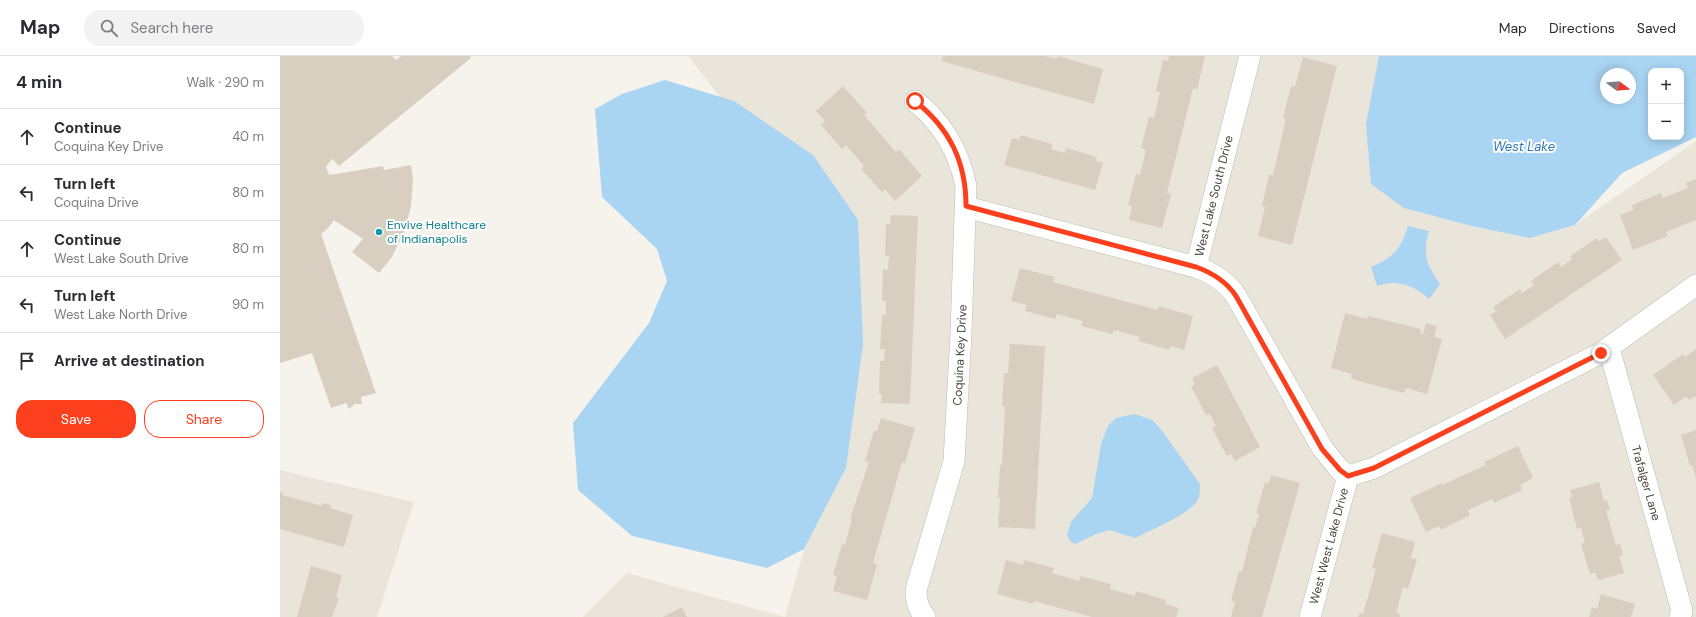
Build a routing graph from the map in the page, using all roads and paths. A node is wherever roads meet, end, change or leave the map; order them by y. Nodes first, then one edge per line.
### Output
1 (1250, 56) edge
2 (915, 101) dead end
3 (966, 206) junction
4 (1196, 267) junction
5 (1696, 285) edge
6 (1608, 348) junction
7 (1348, 476) junction
8 (925, 617) edge
9 (1310, 617) edge
10 (1680, 617) edge

1 - 4 street, West Lake South Drive
2 - 3 street, Coquina Key Drive
3 - 4 street
3 - 8 street, Coquina Key Drive
4 - 7 street, West Lake South Drive
5 - 6 street
6 - 7 street
6 - 10 street, Trafalger Lane
7 - 9 street, West West Lake Drive

